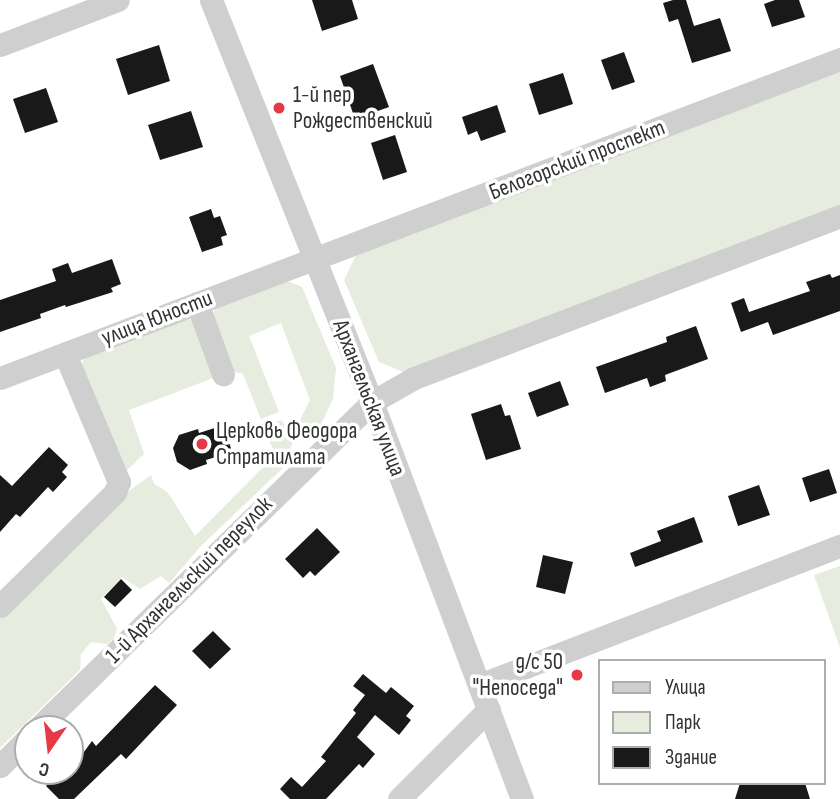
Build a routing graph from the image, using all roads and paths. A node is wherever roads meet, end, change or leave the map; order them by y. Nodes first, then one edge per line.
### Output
1 (118, 0) edge
2 (211, 0) edge
3 (0, 45) edge
4 (840, 59) edge
5 (840, 216) edge
6 (314, 258) junction
7 (197, 303) junction
8 (65, 354) junction
9 (223, 374) dead end
10 (0, 378) edge
11 (372, 402) junction
12 (840, 546) edge
13 (0, 606) edge
14 (480, 685) junction
15 (489, 709) junction
16 (51, 715) edge
17 (14, 752) edge
18 (0, 765) edge
19 (399, 799) edge
20 (522, 799) edge

1 - 3 street
2 - 6 street, Архангельская улица
4 - 6 street, Белогорский проспект
5 - 11 street
6 - 7 street, улица Юности
6 - 11 street, Архангельская улица
7 - 8 street, улица Юности
7 - 9 street
8 - 10 street, улица Юности
8 - 13 street
11 - 14 street, Архангельская улица
11 - 16 street, 1-й Архангельский переулок
12 - 14 street
14 - 15 street, Архангельская улица
15 - 19 street
15 - 20 street, Архангельская улица
17 - 18 street

